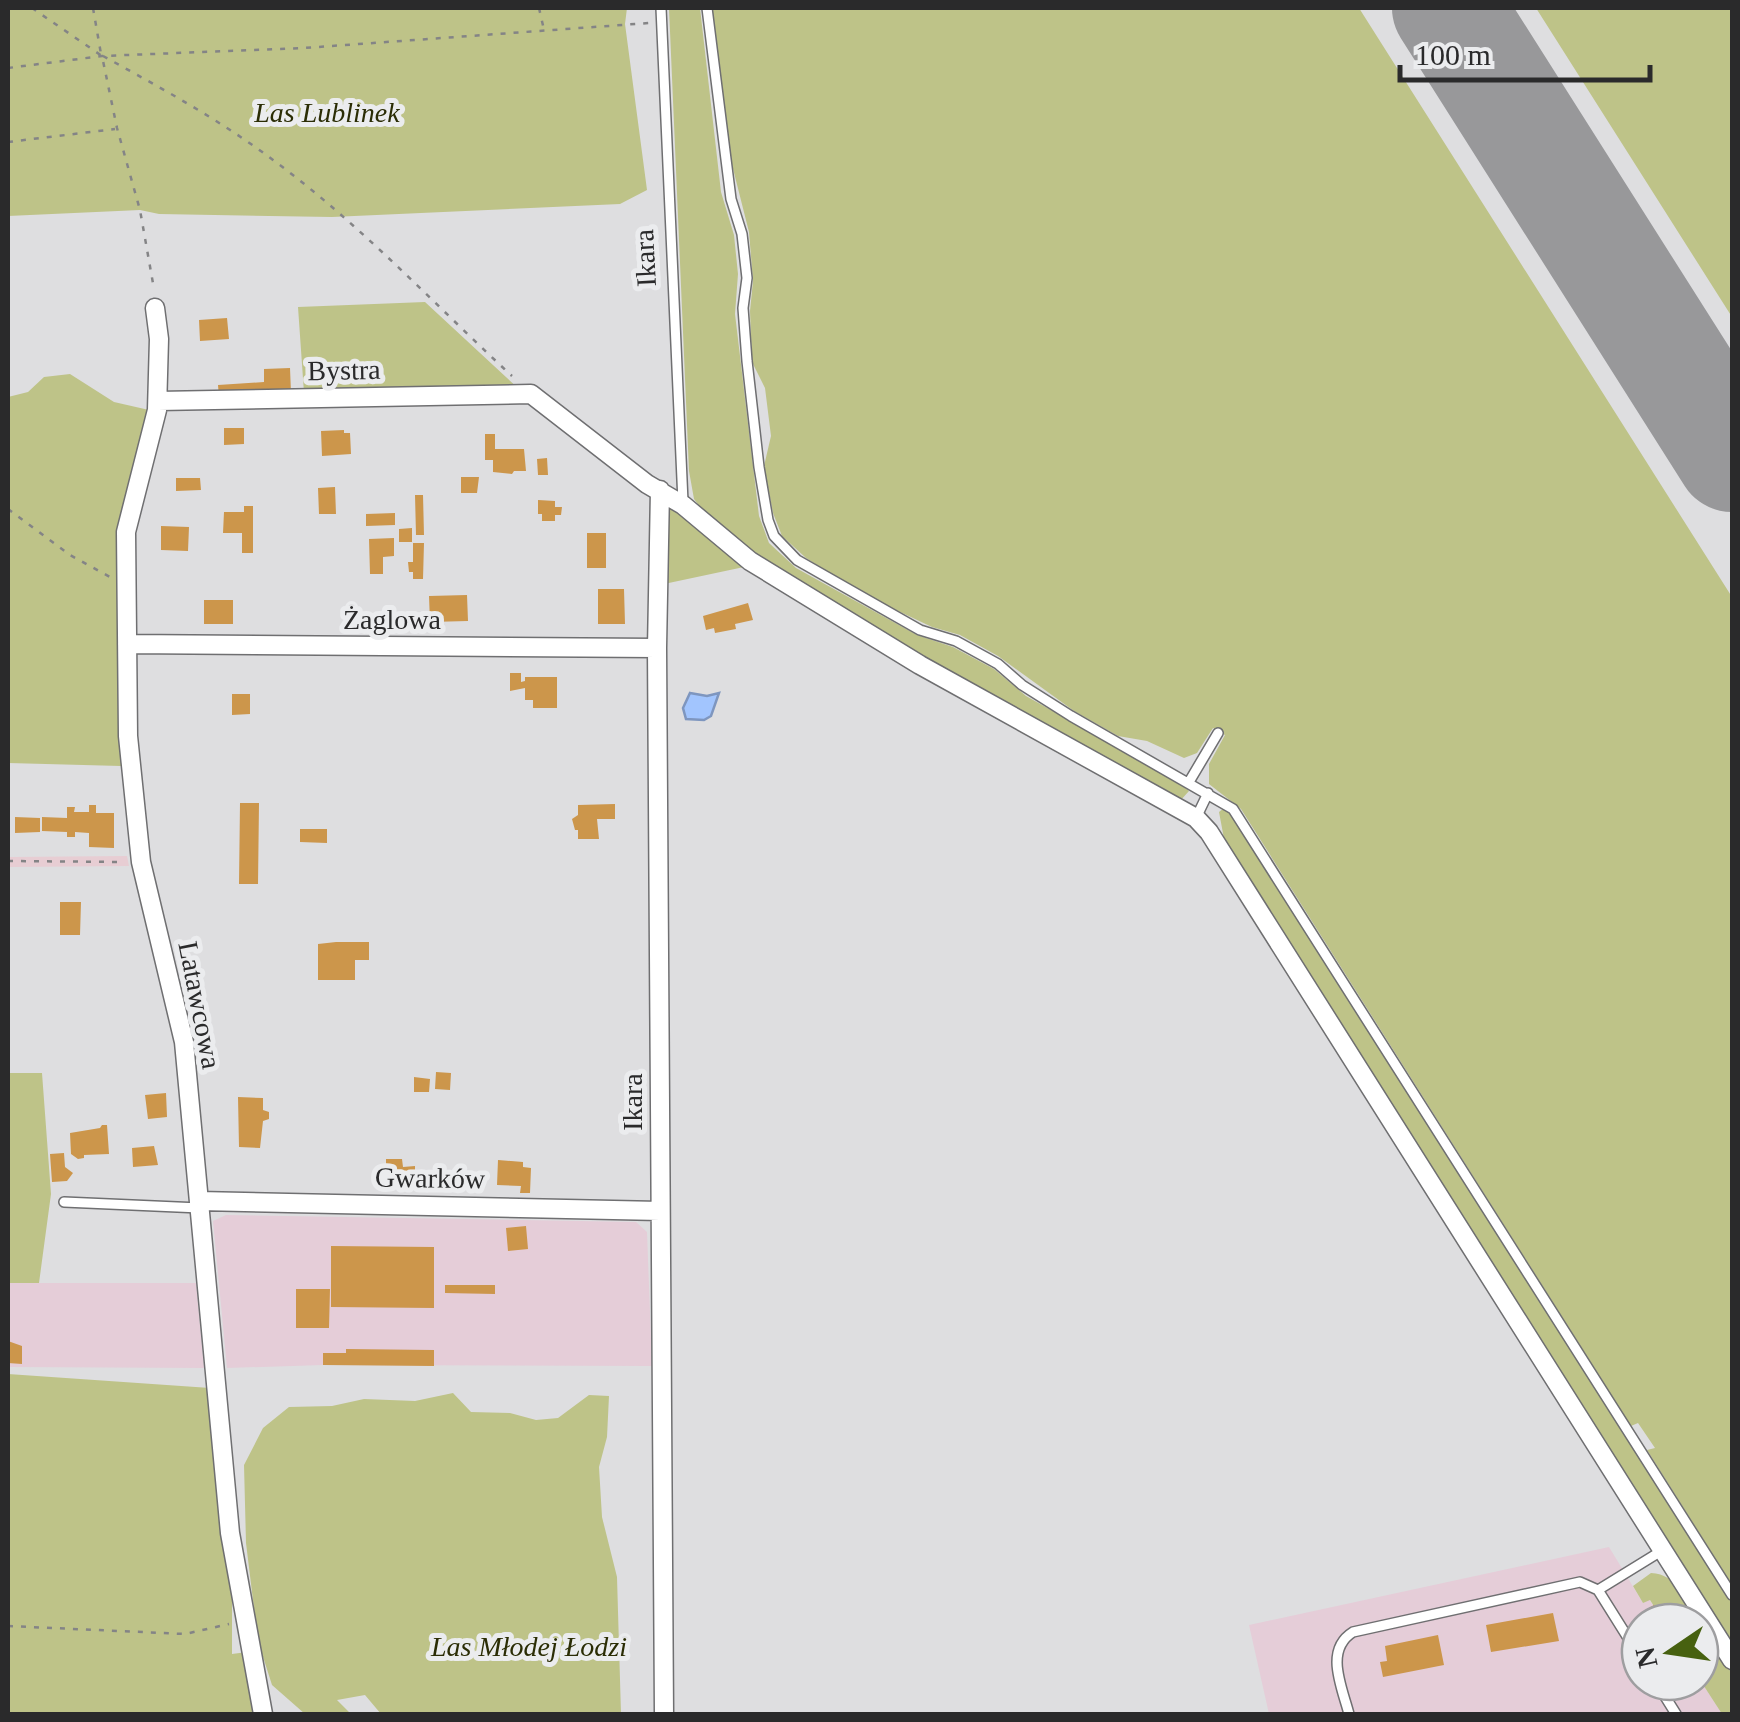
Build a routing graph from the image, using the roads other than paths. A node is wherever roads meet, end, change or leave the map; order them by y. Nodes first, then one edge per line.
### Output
1 (661, 8) edge
2 (707, 8) edge
3 (155, 308) road end
4 (158, 401) junction
5 (660, 490) junction
6 (683, 505) junction
7 (127, 644) junction
8 (657, 648) junction
9 (1218, 733) dead end
10 (1189, 782) junction
11 (1208, 793) junction
12 (1196, 818) junction
13 (64, 1202) dead end
14 (199, 1204) junction
15 (660, 1211) junction
16 (1663, 1550) junction
17 (1598, 1590) junction
18 (1732, 1594) edge
19 (1620, 1625) edge
20 (1732, 1660) edge
21 (263, 1714) edge
22 (664, 1714) edge
23 (1348, 1714) edge

1 - 6 lane, Ikara
2 - 10 lane
3 - 4 street, Latawcowa
4 - 5 street, Bystra
4 - 7 street, Latawcowa
5 - 6 street
5 - 8 street, Ikara
6 - 12 street
7 - 8 street, Żaglowa
7 - 14 street, Latawcowa
8 - 15 street, Ikara
9 - 10 lane
10 - 11 lane
11 - 12 lane
11 - 18 lane
12 - 16 street
13 - 14 lane
14 - 15 street, Gwarków
14 - 21 street, Latawcowa
15 - 22 street, Ikara
16 - 17 lane
16 - 20 street
17 - 19 lane
17 - 23 lane

